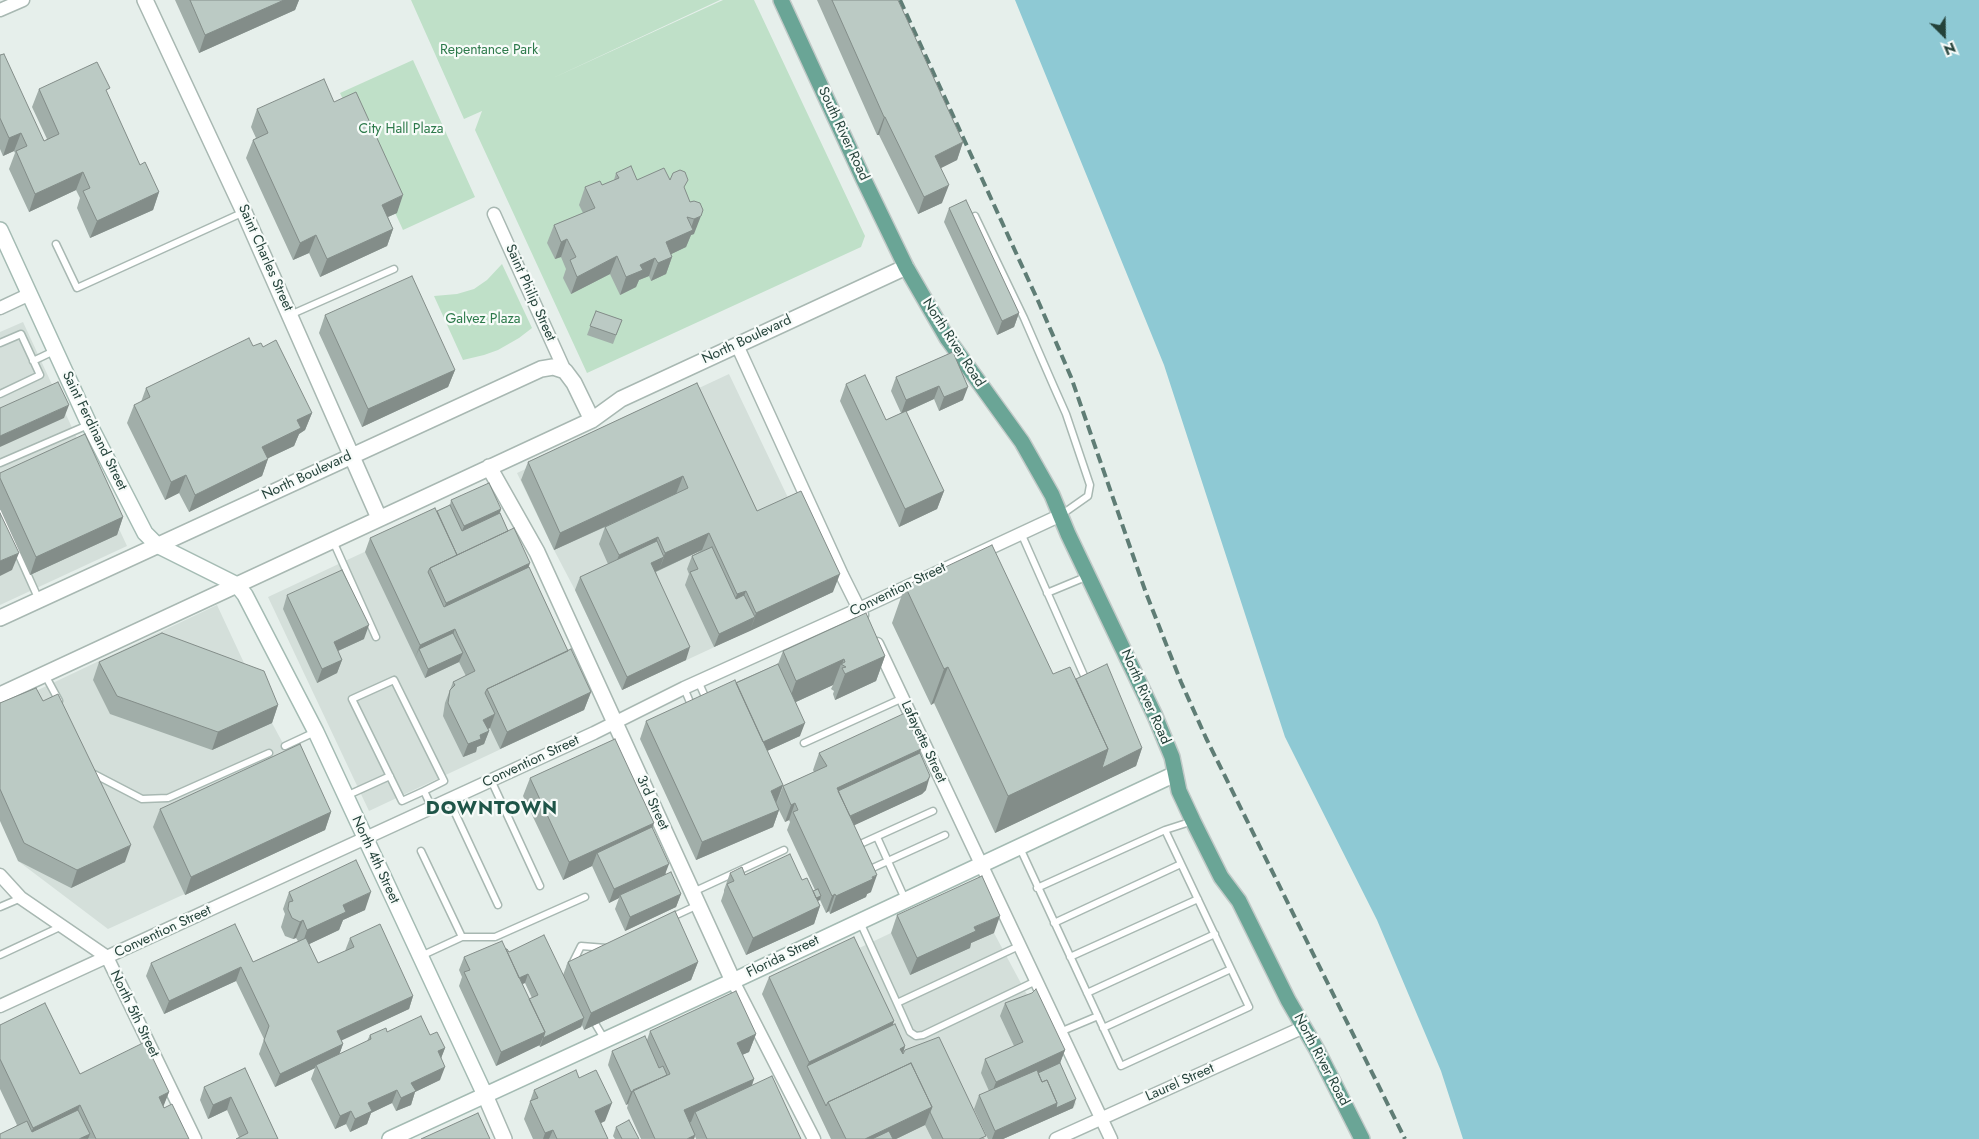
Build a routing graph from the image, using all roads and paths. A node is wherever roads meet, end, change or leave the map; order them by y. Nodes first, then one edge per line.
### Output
1 (23, 0) edge
2 (145, 0) edge
3 (781, 0) edge
4 (0, 10) edge
5 (244, 212) junction
6 (494, 214) dead end
7 (976, 216) edge
8 (0, 230) edge
9 (56, 244) dead end
10 (906, 267) junction
11 (394, 269) dead end
12 (30, 294) junction
13 (0, 308) edge
14 (290, 315) junction
15 (0, 343) edge
16 (737, 345) junction
17 (56, 350) junction
18 (33, 361) junction
19 (566, 371) junction
20 (0, 394) edge
21 (592, 420) junction
22 (89, 424) junction
23 (352, 455) junction
24 (0, 463) edge
25 (489, 467) junction
26 (0, 513) edge
27 (1061, 515) junction
28 (379, 518) junction
29 (1021, 533) junction
30 (333, 540) junction
31 (157, 544) junction
32 (1088, 576) junction
33 (237, 585) junction
34 (1048, 593) junction
35 (39, 600) junction
36 (859, 610) junction
37 (0, 618) edge
38 (376, 637) dead end
39 (45, 674) junction
40 (1086, 680) edge
41 (698, 682) junction
42 (684, 688) junction
43 (0, 695) edge
44 (902, 698) junction
45 (62, 706) edge
46 (709, 706) edge
47 (695, 713) edge
48 (615, 723) junction
49 (316, 732) junction
50 (804, 743) dead end
51 (285, 746) dead end
52 (269, 753) dead end
53 (86, 768) edge
54 (1175, 774) junction
55 (390, 776) junction
56 (491, 780) junction
57 (424, 791) junction
58 (346, 796) junction
59 (449, 800) junction
60 (432, 808) junction
61 (933, 811) dead end
62 (1193, 821) junction
63 (1165, 830) junction
64 (945, 835) dead end
65 (877, 836) junction
66 (365, 840) junction
67 (1020, 846) junction
68 (853, 848) edge
69 (784, 850) dead end
70 (421, 851) dead end
71 (888, 861) junction
72 (981, 864) junction
73 (1182, 864) junction
74 (864, 872) edge
75 (0, 875) edge
76 (540, 886) dead end
77 (1038, 888) junction
78 (585, 897) dead end
79 (21, 898) junction
80 (696, 899) junction
81 (906, 899) junction
82 (1198, 899) junction
83 (498, 905) dead end
84 (0, 907) edge
85 (665, 921) edge
86 (859, 921) junction
87 (1054, 923) junction
88 (62, 926) junction
89 (1215, 934) junction
90 (462, 937) junction
91 (614, 944) edge
92 (1020, 946) junction
93 (0, 955) edge
94 (420, 957) junction
95 (1070, 957) junction
96 (107, 958) junction
97 (1231, 969) junction
98 (571, 975) edge
99 (733, 981) junction
100 (1036, 982) junction
101 (1087, 993) junction
102 (897, 1003) junction
103 (0, 1006) edge
104 (1098, 1016) junction
105 (596, 1025) edge
106 (1304, 1027) junction
107 (1103, 1028) junction
108 (1060, 1032) junction
109 (605, 1040) junction
110 (485, 1095) junction
111 (1101, 1118) junction
112 (195, 1139) edge
113 (390, 1139) edge
114 (504, 1139) edge
115 (814, 1139) edge
116 (1056, 1139) edge
117 (1111, 1139) edge
118 (1362, 1139) edge

1 - 4 street
2 - 5 street, Saint Charles Street
3 - 10 main road, South River Road
5 - 9 lane
5 - 14 street, Saint Charles Street
6 - 19 street, Saint Philip Street
7 - 27 lane
8 - 12 street, Saint Ferdinand Street
10 - 16 street, North Boulevard
10 - 27 main road, North River Road
11 - 14 lane
12 - 13 street
12 - 17 street, Saint Ferdinand Street
14 - 23 street, Saint Charles Street
15 - 18 lane
16 - 21 street, North Boulevard
16 - 36 street, Lafayette Street
17 - 18 lane
17 - 22 street, Saint Ferdinand Street
18 - 20 lane
19 - 21 street
19 - 23 street, North Boulevard
21 - 25 street, North Boulevard
22 - 24 lane
22 - 31 street, Saint Ferdinand Street
23 - 28 street, Saint Charles Street
23 - 31 street, North Boulevard
25 - 28 street, North Boulevard
25 - 48 street, 3rd Street
26 - 35 lane
27 - 29 street, Convention Street
27 - 32 main road, North River Road
28 - 30 street, North Boulevard
29 - 34 lane
29 - 36 street, Convention Street
30 - 33 street, North Boulevard
30 - 38 lane
31 - 33 street, Saint Ferdinand Street
31 - 35 street, North Boulevard
32 - 34 lane
32 - 54 main road, North River Road
33 - 39 street, North Boulevard
33 - 49 street, North 4th Street
34 - 40 lane
35 - 37 street, North Boulevard
36 - 41 street, Convention Street
36 - 44 street, Lafayette Street
39 - 43 street, North Boulevard
39 - 45 lane
41 - 42 street, Convention Street
41 - 46 lane
42 - 47 lane
42 - 48 street, Convention Street
44 - 50 lane
44 - 72 street, Lafayette Street
48 - 56 street, Convention Street
48 - 80 street, 3rd Street
49 - 51 lane
49 - 58 street, North 4th Street
52 - 53 lane
54 - 62 main road, North River Road
54 - 67 street, Florida Street
55 - 57 lane
55 - 57 lane
55 - 58 lane
56 - 59 street, Convention Street
56 - 76 lane
57 - 60 lane
58 - 66 street, North 4th Street
59 - 60 street, Convention Street
59 - 83 lane
60 - 66 street, Convention Street
61 - 65 lane
62 - 63 lane
62 - 106 main road, North River Road
63 - 73 lane
63 - 77 lane
64 - 71 lane
65 - 68 lane
65 - 71 lane
66 - 94 street, North 4th Street
66 - 96 street, Convention Street
67 - 72 street, Florida Street
67 - 77 lane
69 - 80 lane
70 - 90 lane
71 - 74 lane
71 - 81 lane
72 - 81 street, Florida Street
72 - 92 street, Lafayette Street
73 - 82 lane
73 - 87 lane
75 - 79 street, North 5th Street
77 - 87 lane
78 - 90 lane
79 - 84 lane
79 - 88 street, North 5th Street
80 - 85 lane
80 - 99 street, 3rd Street
81 - 86 street, Florida Street
82 - 89 lane
82 - 95 lane
86 - 99 street, Florida Street
86 - 102 lane
87 - 95 lane
88 - 93 lane
88 - 96 street, North 5th Street
89 - 97 lane
89 - 101 lane
90 - 94 lane
91 - 98 lane
92 - 100 street, Lafayette Street
92 - 102 lane
94 - 110 street, North 4th Street
95 - 101 lane
96 - 103 street, Convention Street
96 - 112 street, North 5th Street
97 - 107 lane
97 - 107 lane
99 - 109 street, Florida Street
99 - 115 street, 3rd Street
100 - 102 lane
100 - 108 street, Lafayette Street
101 - 104 lane
104 - 107 lane
104 - 108 lane
105 - 109 lane
106 - 111 street, Laurel Street
106 - 118 main road, North River Road
108 - 111 street, Lafayette Street
109 - 110 street, Florida Street
110 - 113 street, Florida Street
110 - 114 street, North 4th Street
111 - 116 street, Laurel Street
111 - 117 street, Lafayette Street

